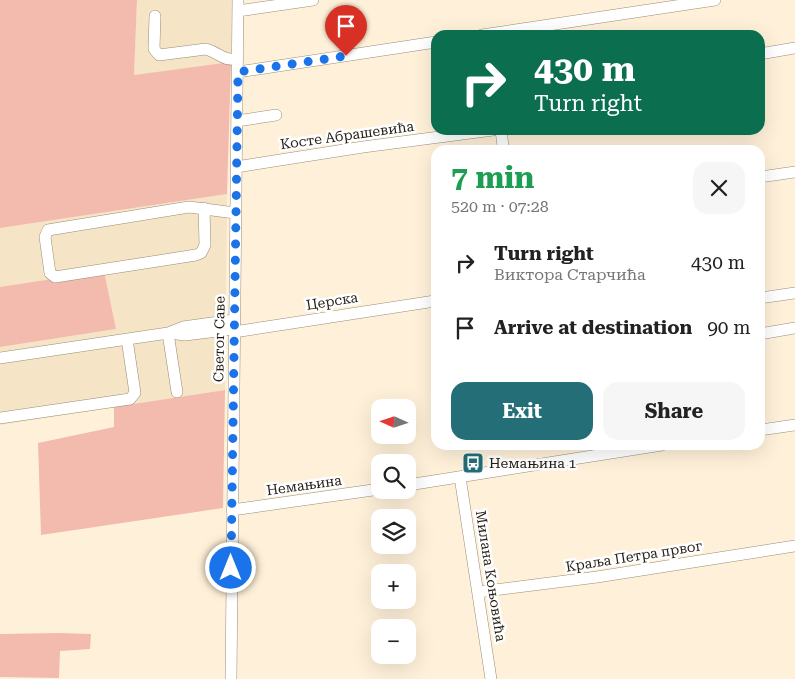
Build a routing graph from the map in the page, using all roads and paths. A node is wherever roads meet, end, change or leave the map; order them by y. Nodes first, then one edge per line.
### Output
1 (313, 0) edge
2 (715, 0) edge
3 (238, 6) edge
4 (155, 16) dead end
5 (515, 30) edge
6 (431, 43) edge
7 (795, 48) edge
8 (765, 53) edge
9 (238, 59) junction
10 (238, 72) junction
11 (276, 115) dead end
12 (237, 121) junction
13 (455, 135) edge
14 (236, 167) junction
15 (795, 172) edge
16 (765, 176) edge
17 (204, 208) junction
18 (236, 213) junction
19 (795, 293) edge
20 (765, 297) edge
21 (431, 301) edge
22 (234, 327) junction
23 (795, 328) edge
24 (168, 333) junction
25 (765, 333) edge
26 (127, 339) junction
27 (0, 358) edge
28 (177, 392) dead end
29 (0, 418) edge
30 (795, 425) edge
31 (765, 429) edge
32 (630, 450) edge
33 (460, 477) junction
34 (416, 484) edge
35 (371, 490) edge
36 (232, 510) junction
37 (795, 546) edge
38 (478, 592) junction
39 (231, 679) edge
40 (491, 679) edge

1 - 3 street
2 - 5 street
3 - 9 street, Светог Саве
4 - 9 street
6 - 10 street
7 - 8 street
9 - 10 street, Светог Саве
10 - 12 street, Светог Саве
11 - 12 street
12 - 14 street, Светог Саве
13 - 14 street, Косте Абрашевића
14 - 18 street, Светог Саве
15 - 16 street
17 - 17 street
17 - 18 street
18 - 22 street, Светог Саве
19 - 20 street
21 - 22 street, Церска
22 - 24 street, Церска
22 - 36 street, Светог Саве
23 - 25 street
24 - 26 street, Церска
24 - 28 street
26 - 27 street, Церска
26 - 29 street
30 - 31 street
32 - 33 street
33 - 34 street
33 - 38 street, Милана Коњовића
35 - 36 street, Немањина
36 - 39 street, Светог Саве
37 - 38 street, Краља Петра првог
38 - 40 street, Милана Коњовића

